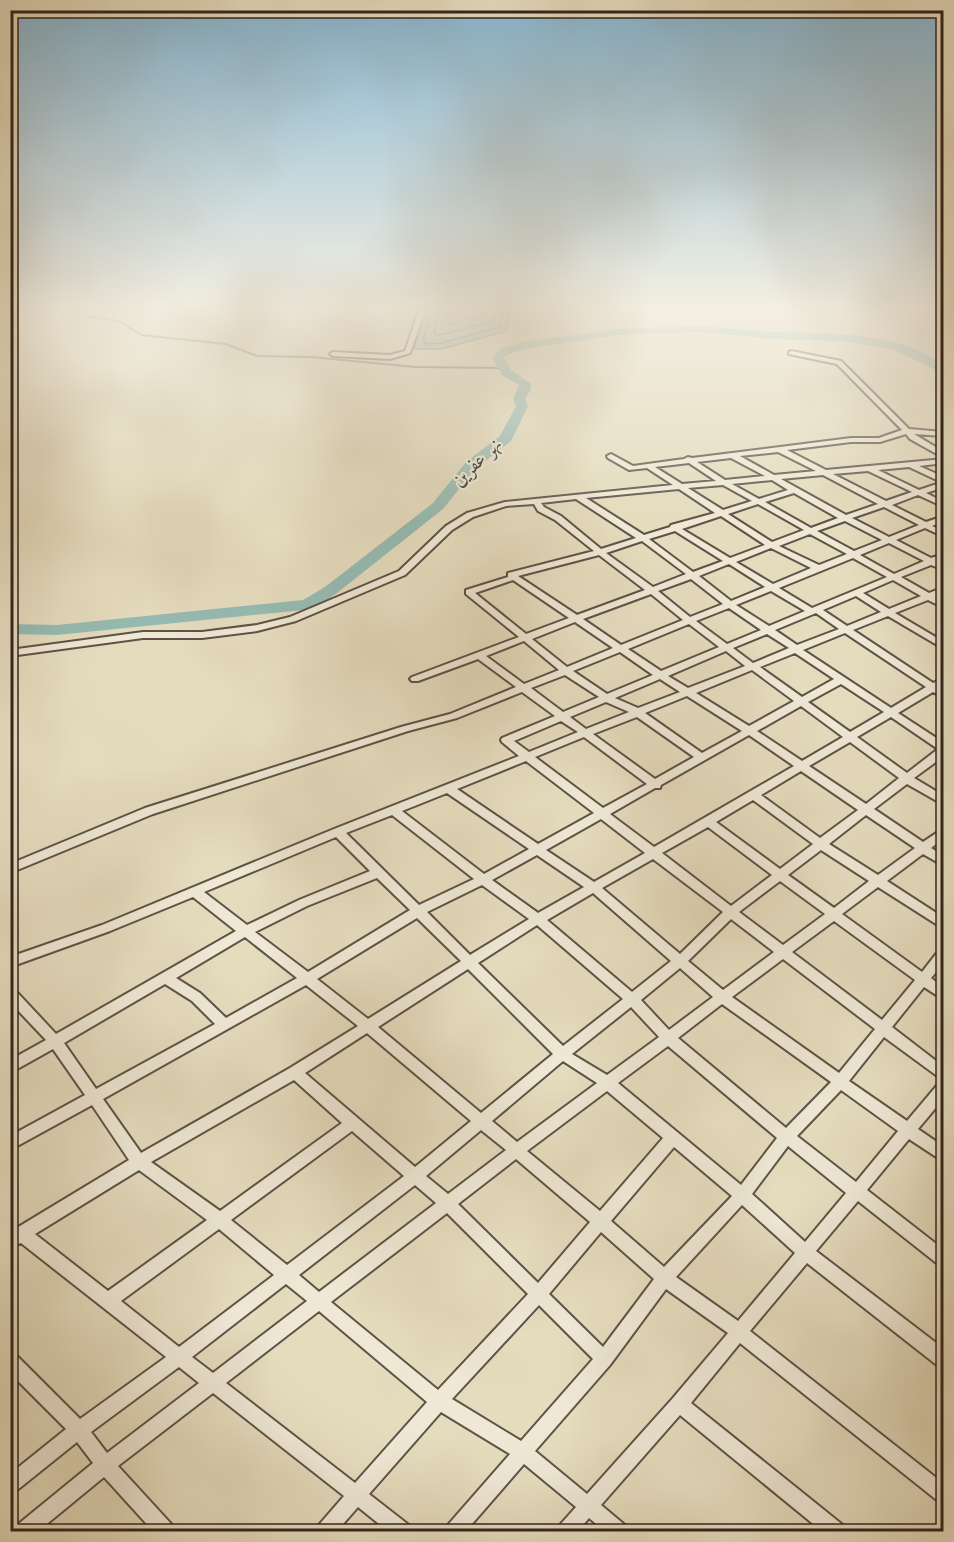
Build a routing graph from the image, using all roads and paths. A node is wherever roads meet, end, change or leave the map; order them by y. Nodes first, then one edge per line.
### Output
1 (854, 377) edge
2 (907, 431) junction
3 (944, 434) edge
4 (779, 449) junction
5 (732, 455) junction
6 (611, 456) dead end
7 (944, 456) edge
8 (688, 459) junction
9 (944, 460) edge
10 (910, 464) junction
11 (648, 466) junction
12 (870, 468) junction
13 (821, 472) junction
14 (771, 477) junction
15 (723, 482) junction
16 (944, 482) edge
17 (678, 487) junction
18 (795, 490) junction
19 (919, 493) junction
20 (578, 497) junction
21 (536, 501) junction
22 (761, 502) junction
23 (944, 505) edge
24 (884, 506) junction
25 (719, 514) junction
26 (845, 518) junction
27 (944, 518) edge
28 (924, 526) junction
29 (674, 527) junction
30 (809, 531) junction
31 (944, 535) edge
32 (641, 538) junction
33 (889, 540) junction
34 (771, 545) junction
35 (600, 552) junction
36 (850, 555) junction
37 (944, 556) edge
38 (730, 561) junction
39 (931, 561) junction
40 (944, 568) edge
41 (819, 569) junction
42 (692, 575) junction
43 (893, 576) junction
44 (515, 577) junction
45 (771, 586) junction
46 (651, 590) junction
47 (944, 590) edge
48 (857, 592) junction
49 (929, 596) junction
50 (729, 604) junction
51 (944, 605) edge
52 (815, 611) junction
53 (890, 611) junction
54 (576, 618) junction
55 (690, 621) junction
56 (847, 629) junction
57 (769, 630) junction
58 (526, 637) junction
59 (944, 646) edge
60 (621, 648) junction
61 (728, 648) junction
62 (798, 649) junction
63 (10, 653) edge
64 (478, 655) junction
65 (751, 666) junction
66 (566, 671) junction
67 (660, 675) junction
68 (415, 679) dead end
69 (840, 680) junction
70 (944, 681) edge
71 (523, 687) junction
72 (932, 688) junction
73 (688, 693) junction
74 (944, 695) edge
75 (608, 698) junction
76 (801, 700) junction
77 (638, 712) junction
78 (889, 713) junction
79 (562, 716) junction
80 (748, 730) junction
81 (586, 734) junction
82 (849, 738) junction
83 (944, 749) edge
84 (529, 757) junction
85 (702, 757) junction
86 (800, 766) junction
87 (906, 778) junction
88 (656, 785) junction
89 (449, 789) junction
90 (753, 795) junction
91 (944, 801) edge
92 (866, 810) junction
93 (395, 811) junction
94 (603, 814) junction
95 (708, 822) junction
96 (338, 832) junction
97 (944, 832) edge
98 (822, 845) junction
99 (921, 848) junction
100 (539, 850) junction
101 (654, 853) junction
102 (944, 862) edge
103 (10, 869) edge
104 (378, 873) junction
105 (778, 874) junction
106 (483, 880) junction
107 (876, 882) junction
108 (593, 887) junction
109 (195, 892) junction
110 (418, 910) junction
111 (731, 912) junction
112 (833, 914) junction
113 (538, 919) junction
114 (944, 924) edge
115 (246, 931) junction
116 (783, 952) junction
117 (944, 953) edge
118 (10, 962) edge
119 (471, 962) junction
120 (679, 962) junction
121 (165, 977) junction
122 (308, 979) junction
123 (922, 979) junction
124 (944, 995) edge
125 (722, 997) junction
126 (14, 999) edge
127 (633, 1000) junction
128 (225, 1025) junction
129 (368, 1026) junction
130 (882, 1027) junction
131 (668, 1038) junction
132 (56, 1042) junction
133 (562, 1054) junction
134 (10, 1067) edge
135 (296, 1072) junction
136 (944, 1074) edge
137 (840, 1082) junction
138 (608, 1083) junction
139 (944, 1087) edge
140 (95, 1097) junction
141 (481, 1121) junction
142 (352, 1123) junction
143 (908, 1131) junction
144 (673, 1137) junction
145 (788, 1138) junction
146 (10, 1144) edge
147 (516, 1151) junction
148 (944, 1156) edge
149 (140, 1162) junction
150 (414, 1177) junction
151 (856, 1193) junction
152 (742, 1195) junction
153 (448, 1204) junction
154 (219, 1219) junction
155 (600, 1221) junction
156 (14, 1236) edge
157 (805, 1252) junction
158 (944, 1260) edge
159 (286, 1273) junction
160 (664, 1278) junction
161 (539, 1294) junction
162 (108, 1301) junction
163 (320, 1302) junction
164 (738, 1331) junction
165 (179, 1357) junction
166 (604, 1359) junction
167 (944, 1360) edge
168 (10, 1361) edge
169 (212, 1383) junction
170 (439, 1401) junction
171 (680, 1404) junction
172 (79, 1430) junction
173 (523, 1452) junction
174 (105, 1465) junction
175 (10, 1485) edge
176 (356, 1494) junction
177 (944, 1496) edge
178 (587, 1505) junction
179 (22, 1532) edge
180 (167, 1532) edge
181 (324, 1532) edge
182 (404, 1532) edge
183 (453, 1532) edge
184 (565, 1532) edge
185 (620, 1532) edge
186 (838, 1532) edge

1 - 2 street
2 - 3 street
2 - 4 street
2 - 7 street
4 - 5 street
4 - 13 street
5 - 8 street
5 - 14 street
6 - 11 street
8 - 11 street
8 - 15 street
9 - 10 street
10 - 12 street
10 - 16 street
11 - 17 street
12 - 13 street
12 - 19 street
13 - 14 street
13 - 24 street
14 - 15 street
14 - 18 street
15 - 17 street
15 - 22 street
16 - 19 street
17 - 20 street
17 - 25 street
18 - 22 street
18 - 26 street
19 - 23 street
19 - 24 street
20 - 21 street
20 - 32 street
21 - 35 street
21 - 63 street
22 - 25 street
22 - 30 street
24 - 26 street
24 - 28 street
25 - 29 street
25 - 34 street
26 - 30 street
26 - 33 street
27 - 28 street
28 - 31 street
28 - 33 street
29 - 32 street
29 - 38 street
30 - 34 street
30 - 36 street
32 - 35 street
32 - 42 street
33 - 36 street
33 - 39 street
34 - 38 street
34 - 41 street
35 - 44 street
35 - 46 street
36 - 41 street
36 - 43 street
37 - 39 street
38 - 42 street
38 - 45 street
39 - 40 street
39 - 43 street
41 - 45 street
42 - 46 street
42 - 50 street
43 - 48 street
43 - 49 street
44 - 54 street
44 - 58 street
45 - 50 street
45 - 52 street
46 - 54 street
46 - 55 street
47 - 49 street
48 - 52 street
48 - 53 street
49 - 51 street
49 - 53 street
50 - 55 street
50 - 57 street
52 - 56 street
52 - 57 street
53 - 56 street
53 - 59 street
54 - 58 street
54 - 60 street
55 - 60 street
55 - 61 street
56 - 62 street
56 - 72 street
57 - 61 street
57 - 62 street
58 - 64 street
58 - 66 street
60 - 66 street
60 - 67 street
61 - 65 street
61 - 67 street
62 - 65 street
62 - 69 street
64 - 68 street
64 - 71 street
65 - 73 street
65 - 76 street
66 - 71 street
66 - 75 street
67 - 73 street
67 - 75 street
69 - 76 street
69 - 78 street
70 - 72 street
71 - 79 street
71 - 103 street
72 - 74 street
72 - 78 street
73 - 77 street
73 - 80 street
75 - 77 street
75 - 79 street
76 - 80 street
76 - 82 street
77 - 81 street
77 - 85 street
78 - 82 street
78 - 83 street
79 - 81 street
79 - 84 street
80 - 85 street
80 - 86 street
81 - 84 street
81 - 88 street
82 - 86 street
82 - 87 street
83 - 87 street
84 - 89 street
84 - 94 street
85 - 88 street
86 - 90 street
86 - 92 street
87 - 91 street
87 - 92 street
88 - 94 street
89 - 93 street
89 - 100 street
90 - 95 street
90 - 98 street
92 - 98 street
92 - 99 street
93 - 96 street
93 - 106 street
94 - 100 street
94 - 101 street
95 - 101 street
95 - 105 street
96 - 104 street
96 - 109 street
97 - 99 street
98 - 105 street
98 - 107 street
99 - 102 street
99 - 107 street
100 - 106 street
100 - 108 street
101 - 108 street
101 - 111 street
104 - 110 street
104 - 115 street
105 - 111 street
105 - 112 street
106 - 110 street
106 - 113 street
107 - 112 street
107 - 114 street
108 - 113 street
108 - 120 street
109 - 115 street
109 - 118 street
110 - 119 street
110 - 122 street
111 - 116 street
111 - 120 street
112 - 116 street
112 - 123 street
113 - 119 street
113 - 127 street
115 - 121 street
115 - 122 street
116 - 125 street
116 - 130 street
117 - 123 street
119 - 129 street
119 - 133 street
120 - 125 street
120 - 127 street
121 - 128 street
121 - 132 street
122 - 128 street
122 - 129 street
123 - 124 street
123 - 130 street
125 - 131 street
125 - 137 street
126 - 132 street
127 - 131 street
127 - 133 street
128 - 140 street
129 - 135 street
129 - 141 street
130 - 136 street
130 - 137 street
131 - 138 street
131 - 145 street
132 - 134 street
132 - 140 street
133 - 138 street
133 - 141 street
135 - 142 street
135 - 149 street
137 - 143 street
137 - 145 street
138 - 144 street
138 - 147 street
139 - 143 street
140 - 146 street
140 - 149 street
141 - 147 street
141 - 150 street
142 - 150 street
142 - 154 street
143 - 148 street
143 - 151 street
144 - 152 street
144 - 155 street
145 - 151 street
145 - 152 street
147 - 153 street
147 - 155 street
149 - 154 street
149 - 156 street
150 - 153 street
150 - 159 street
151 - 157 street
151 - 158 street
152 - 157 street
152 - 160 street
153 - 161 street
153 - 163 street
154 - 159 street
154 - 162 street
155 - 160 street
155 - 161 street
156 - 162 street
157 - 164 street
157 - 167 street
159 - 163 street
159 - 165 street
160 - 164 street
160 - 166 street
161 - 166 street
161 - 170 street
162 - 165 street
163 - 169 street
163 - 170 street
164 - 171 street
164 - 177 street
165 - 169 street
165 - 172 street
166 - 173 street
168 - 172 street
169 - 174 street
169 - 176 street
170 - 173 street
170 - 176 street
171 - 178 street
171 - 186 street
172 - 174 street
172 - 175 street
173 - 178 street
173 - 183 street
174 - 179 street
174 - 180 street
176 - 181 street
176 - 182 street
178 - 184 street
178 - 185 street

